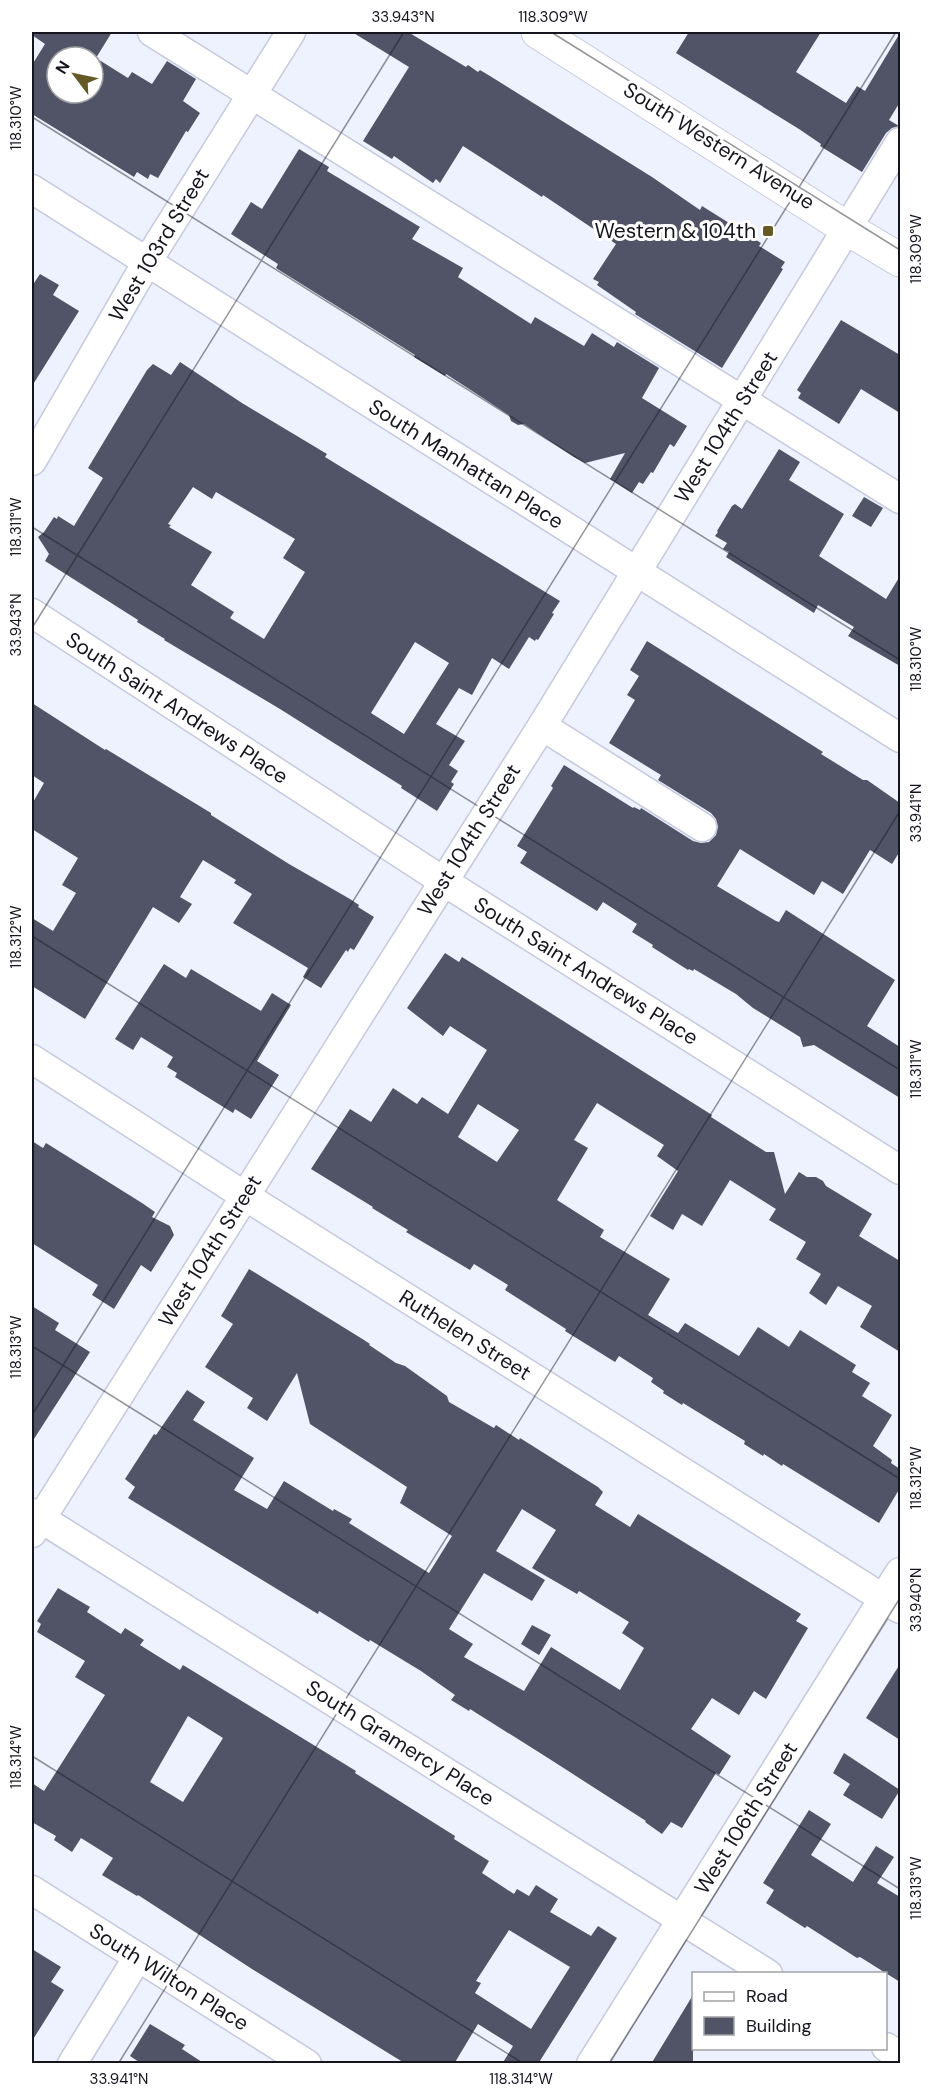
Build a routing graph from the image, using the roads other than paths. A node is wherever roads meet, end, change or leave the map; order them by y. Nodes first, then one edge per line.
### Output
1 (152, 32) edge
2 (291, 32) edge
3 (538, 32) edge
4 (252, 94) junction
5 (900, 142) edge
6 (32, 189) edge
7 (848, 229) junction
8 (900, 260) edge
9 (147, 262) junction
10 (743, 402) junction
11 (32, 460) edge
12 (900, 499) edge
13 (636, 572) junction
14 (32, 613) edge
15 (542, 726) junction
16 (900, 738) edge
17 (702, 827) dead end
18 (443, 881) junction
19 (32, 1059) edge
20 (900, 1170) edge
21 (245, 1196) junction
22 (35, 1521) edge
23 (900, 1572) edge
24 (892, 1604) edge
25 (32, 1890) edge
26 (682, 1920) junction
27 (138, 1957) junction
28 (765, 1972) edge
29 (887, 2048) edge
30 (900, 2056) edge
31 (72, 2064) edge
32 (307, 2064) edge
33 (591, 2064) edge

1 - 4 street
2 - 4 street, West 103rd Street
3 - 7 main road, South Western Avenue
4 - 9 street, West 103rd Street
4 - 10 street
5 - 7 street, West 104th Street
6 - 9 street, South Manhattan Place
7 - 8 main road, South Western Avenue
7 - 10 street, West 104th Street
9 - 11 street, West 103rd Street
9 - 13 street, South Manhattan Place
10 - 12 street
10 - 13 street, West 104th Street
13 - 15 street, West 104th Street
13 - 16 street, South Manhattan Place
14 - 18 street, South Saint Andrews Place
15 - 17 street
15 - 18 street, West 104th Street
18 - 20 street, South Saint Andrews Place
18 - 21 street, West 104th Street
19 - 21 street, Ruthelen Street
21 - 22 street, West 104th Street
21 - 24 street, Ruthelen Street
22 - 26 street, South Gramercy Place
23 - 24 street, West 106th Street
24 - 26 street, West 106th Street
25 - 27 street, South Wilton Place
26 - 28 street, South Gramercy Place
26 - 33 street, West 106th Street
27 - 31 street
27 - 32 street, South Wilton Place
29 - 30 street

